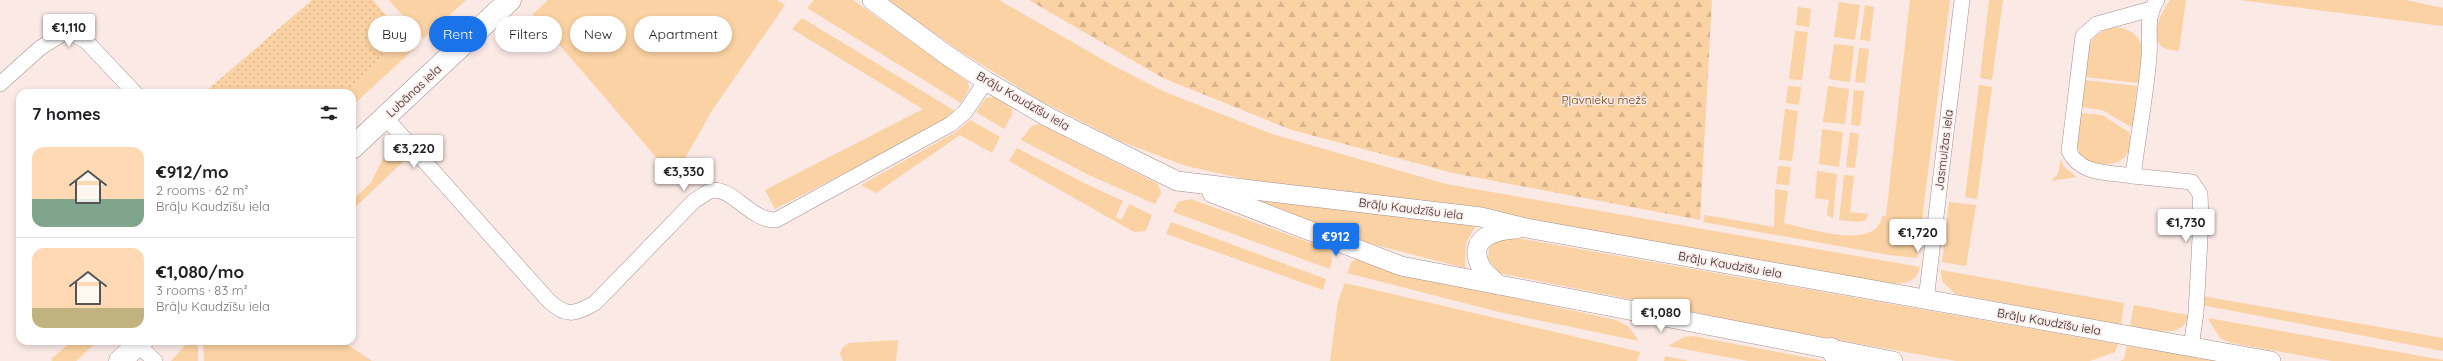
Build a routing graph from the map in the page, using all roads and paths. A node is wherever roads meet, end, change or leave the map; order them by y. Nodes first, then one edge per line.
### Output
1 (510, 0) edge
2 (872, 0) edge
3 (1962, 0) edge
4 (2154, 5) edge
5 (986, 81) junction
6 (0, 84) edge
7 (131, 89) edge
8 (385, 117) junction
9 (356, 144) edge
10 (2133, 176) junction
11 (1187, 183) junction
12 (1526, 228) junction
13 (1498, 285) junction
14 (1926, 300) junction
15 (138, 345) edge
16 (142, 345) edge
17 (2191, 347) junction
18 (1835, 355) edge
19 (120, 361) edge
20 (155, 361) edge
21 (1893, 361) edge
22 (2271, 361) edge

1 - 8 main road, Lubānas iela
2 - 5 street, Brāļu Kaudzīšu iela
3 - 14 street, Jasmuižas iela
4 - 10 street
4 - 10 street
5 - 8 street
5 - 11 street, Brāļu Kaudzīšu iela
6 - 7 street
8 - 9 main road, Lubānas iela
10 - 17 street
11 - 12 street, Brāļu Kaudzīšu iela
11 - 13 street, Brāļu Kaudzīšu iela
12 - 13 street
12 - 14 street, Brāļu Kaudzīšu iela
13 - 18 street, Brāļu Kaudzīšu iela
14 - 17 street, Brāļu Kaudzīšu iela
15 - 19 main road
16 - 20 street
17 - 22 street, Brāļu Kaudzīšu iela
18 - 21 street, Brāļu Kaudzīšu iela

